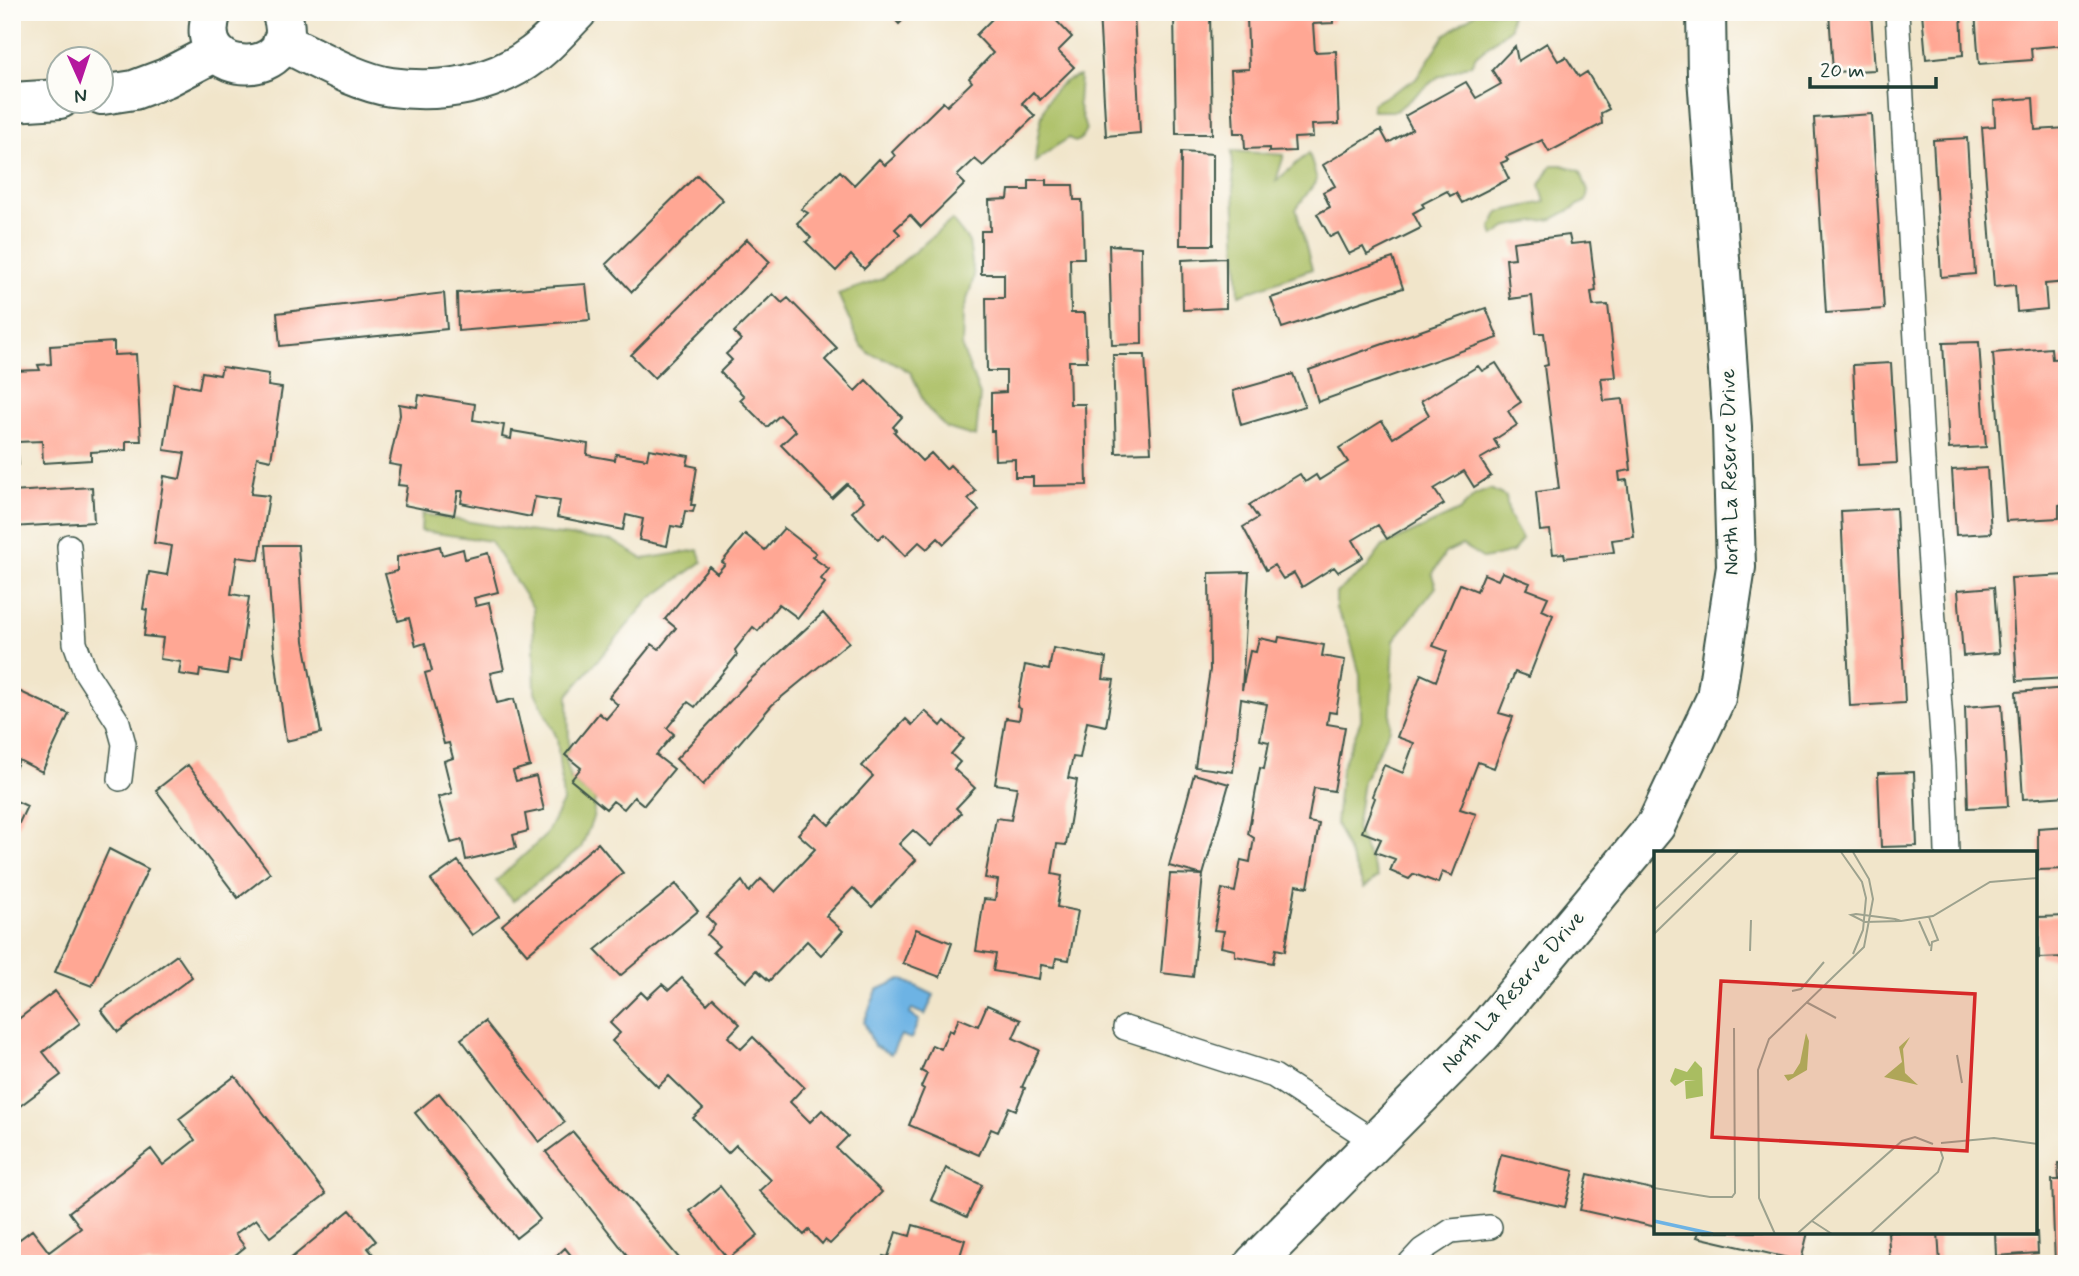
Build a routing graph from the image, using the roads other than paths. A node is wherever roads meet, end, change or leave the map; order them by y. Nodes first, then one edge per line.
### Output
1 (212, 12) edge
2 (577, 12) edge
3 (1706, 12) edge
4 (1897, 12) edge
5 (281, 27) edge
6 (216, 52) junction
7 (116, 93) edge
8 (46, 100) edge
9 (12, 102) edge
10 (69, 546) dead end
11 (120, 779) dead end
12 (1947, 851) edge
13 (1125, 1028) dead end
14 (1375, 1142) junction
15 (1490, 1227) dead end
16 (1254, 1264) edge
17 (1409, 1264) edge

1 - 6 street
2 - 5 street
3 - 14 street, North La Reserve Drive
4 - 12 lane
5 - 6 street
6 - 7 street
8 - 9 street
10 - 11 lane
13 - 14 lane
14 - 16 street, North La Reserve Drive
15 - 17 lane

